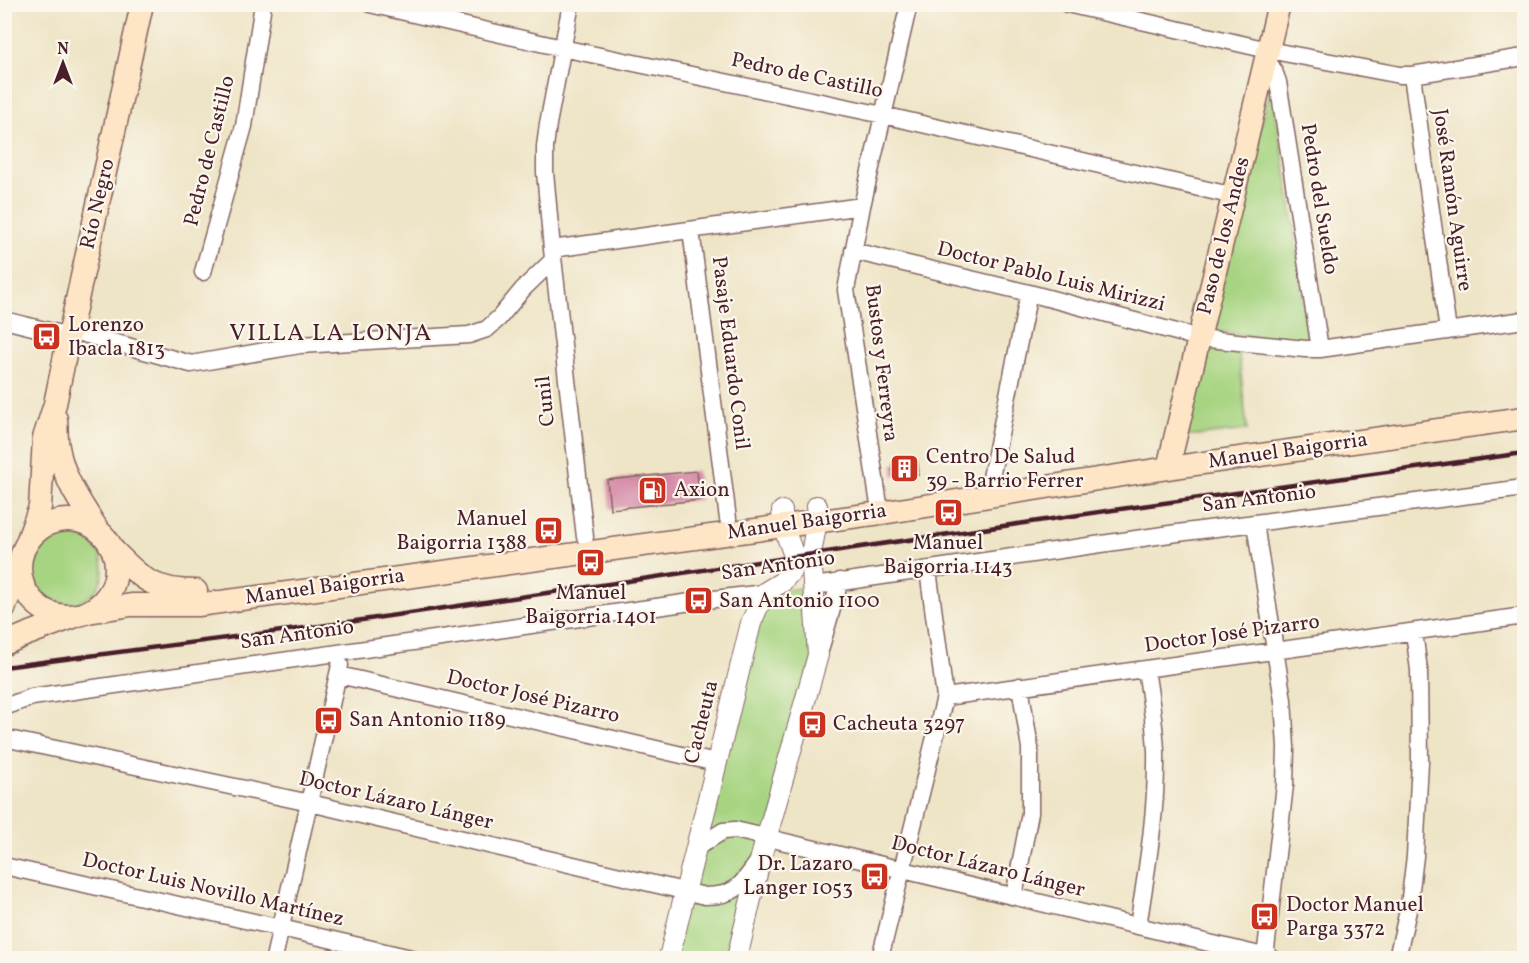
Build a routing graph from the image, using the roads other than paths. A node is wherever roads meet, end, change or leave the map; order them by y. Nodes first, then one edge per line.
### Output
1 (142, 4) edge
2 (263, 4) edge
3 (370, 4) edge
4 (571, 4) edge
5 (909, 4) edge
6 (1067, 4) edge
7 (1279, 4) edge
8 (562, 48) junction
9 (1267, 54) junction
10 (1524, 57) edge
11 (1412, 75) junction
12 (883, 115) junction
13 (1234, 196) junction
14 (862, 206) junction
15 (691, 230) junction
16 (853, 251) junction
17 (552, 255) junction
18 (203, 272) dead end
19 (1029, 293) junction
20 (4, 320) edge
21 (1524, 320) edge
22 (1448, 331) junction
23 (69, 333) junction
24 (1199, 338) junction
25 (1320, 349) junction
26 (55, 404) junction
27 (1524, 406) edge
28 (1524, 418) edge
29 (1170, 462) junction
30 (1524, 488) edge
31 (989, 489) junction
32 (879, 505) junction
33 (817, 514) junction
34 (783, 518) junction
35 (728, 519) junction
36 (1255, 524) junction
37 (98, 530) junction
38 (585, 537) junction
39 (27, 542) junction
40 (113, 550) junction
41 (20, 567) junction
42 (928, 570) junction
43 (840, 581) junction
44 (814, 586) junction
45 (764, 593) junction
46 (4, 609) edge
47 (82, 614) junction
48 (1524, 616) edge
49 (1414, 632) junction
50 (4, 644) edge
51 (1275, 651) junction
52 (342, 652) junction
53 (818, 655) junction
54 (1146, 669) junction
55 (339, 675) junction
56 (1020, 686) junction
57 (945, 696) junction
58 (4, 708) edge
59 (4, 738) edge
60 (716, 763) junction
61 (309, 803) junction
62 (767, 837) junction
63 (696, 848) junction
64 (761, 857) junction
65 (4, 866) edge
66 (902, 870) junction
67 (685, 892) junction
68 (1014, 896) junction
69 (1138, 926) junction
70 (281, 928) junction
71 (274, 958) edge
72 (411, 958) edge
73 (669, 958) edge
74 (737, 958) edge
75 (880, 958) edge
76 (1268, 958) edge
77 (1397, 958) edge

1 - 23 main road, Río Negro
2 - 18 street, Pedro de Castillo
3 - 8 street, Pedro de Castillo
4 - 8 street, Cunil
5 - 12 street, Bustos y Ferreyra
6 - 9 street
7 - 9 main road, Paso de los Andes
8 - 12 street, Pedro de Castillo
8 - 17 street, Cunil
9 - 11 street
9 - 13 main road, Paso de los Andes
9 - 25 street, Pedro del Sueldo
10 - 11 street
11 - 22 street, José Ramón Aguirre
12 - 13 street, Pedro de Castillo
12 - 14 street, Bustos y Ferreyra
13 - 24 main road, Paso de los Andes
14 - 15 street
14 - 16 street, Bustos y Ferreyra
15 - 17 street
15 - 35 street, Pasaje Eduardo Conil
16 - 19 street, Doctor Pablo Luis Mirizzi
16 - 32 street, Bustos y Ferreyra
17 - 23 street
17 - 38 street, Cunil
19 - 24 street, Doctor Pablo Luis Mirizzi
19 - 31 street
20 - 23 street
21 - 22 street, Doctor Pablo Luis Mirizzi
22 - 25 street, Doctor Pablo Luis Mirizzi
23 - 26 main road, Río Negro
24 - 25 street, Doctor Pablo Luis Mirizzi
24 - 29 main road, Paso de los Andes
26 - 37 main road, Río Negro
26 - 39 main road, Río Negro
27 - 29 main road, Manuel Baigorria
28 - 29 main road, Manuel Baigorria
29 - 31 main road, Manuel Baigorria
30 - 36 street, San Antonio
31 - 32 main road, Manuel Baigorria
32 - 33 main road, Manuel Baigorria
33 - 34 main road, Manuel Baigorria
33 - 44 street
34 - 35 main road, Manuel Baigorria
34 - 45 street, Cacheuta
34 - 47 main road, Manuel Baigorria
35 - 38 main road, Manuel Baigorria
36 - 42 street, San Antonio
36 - 51 street
37 - 39 main road
37 - 40 main road
38 - 40 main road, Manuel Baigorria
39 - 41 main road
40 - 47 main road
41 - 46 main road
41 - 47 main road
42 - 43 street, San Antonio
42 - 57 street
43 - 44 street, San Antonio
43 - 53 street
44 - 45 street, San Antonio
44 - 53 street
45 - 52 street, San Antonio
45 - 60 street, Cacheuta
47 - 50 main road
48 - 49 street, Doctor José Pizarro
49 - 51 street, Doctor José Pizarro
49 - 77 street
51 - 54 street, Doctor José Pizarro
51 - 76 street
52 - 55 street
52 - 58 street, San Antonio
53 - 62 street
54 - 56 street, Doctor José Pizarro
54 - 69 street
55 - 60 street, Doctor José Pizarro
55 - 61 street
56 - 57 street, Doctor José Pizarro
56 - 68 street
57 - 66 street
59 - 61 street, Doctor Lázaro Lánger
60 - 63 street, Cacheuta
61 - 67 street, Doctor Lázaro Lánger
61 - 70 street
62 - 63 street, Doctor Lázaro Lánger
62 - 64 street
62 - 66 street, Doctor Lázaro Lánger
63 - 67 street, Cacheuta
64 - 67 street, Doctor Lázaro Lánger
64 - 74 street
65 - 70 street, Doctor Luis Novillo Martínez
66 - 68 street, Doctor Lázaro Lánger
66 - 75 street
67 - 73 street, Cacheuta
68 - 69 street, Doctor Lázaro Lánger
69 - 76 street, Doctor Lázaro Lánger
70 - 71 street
70 - 72 street, Doctor Luis Novillo Martínez

